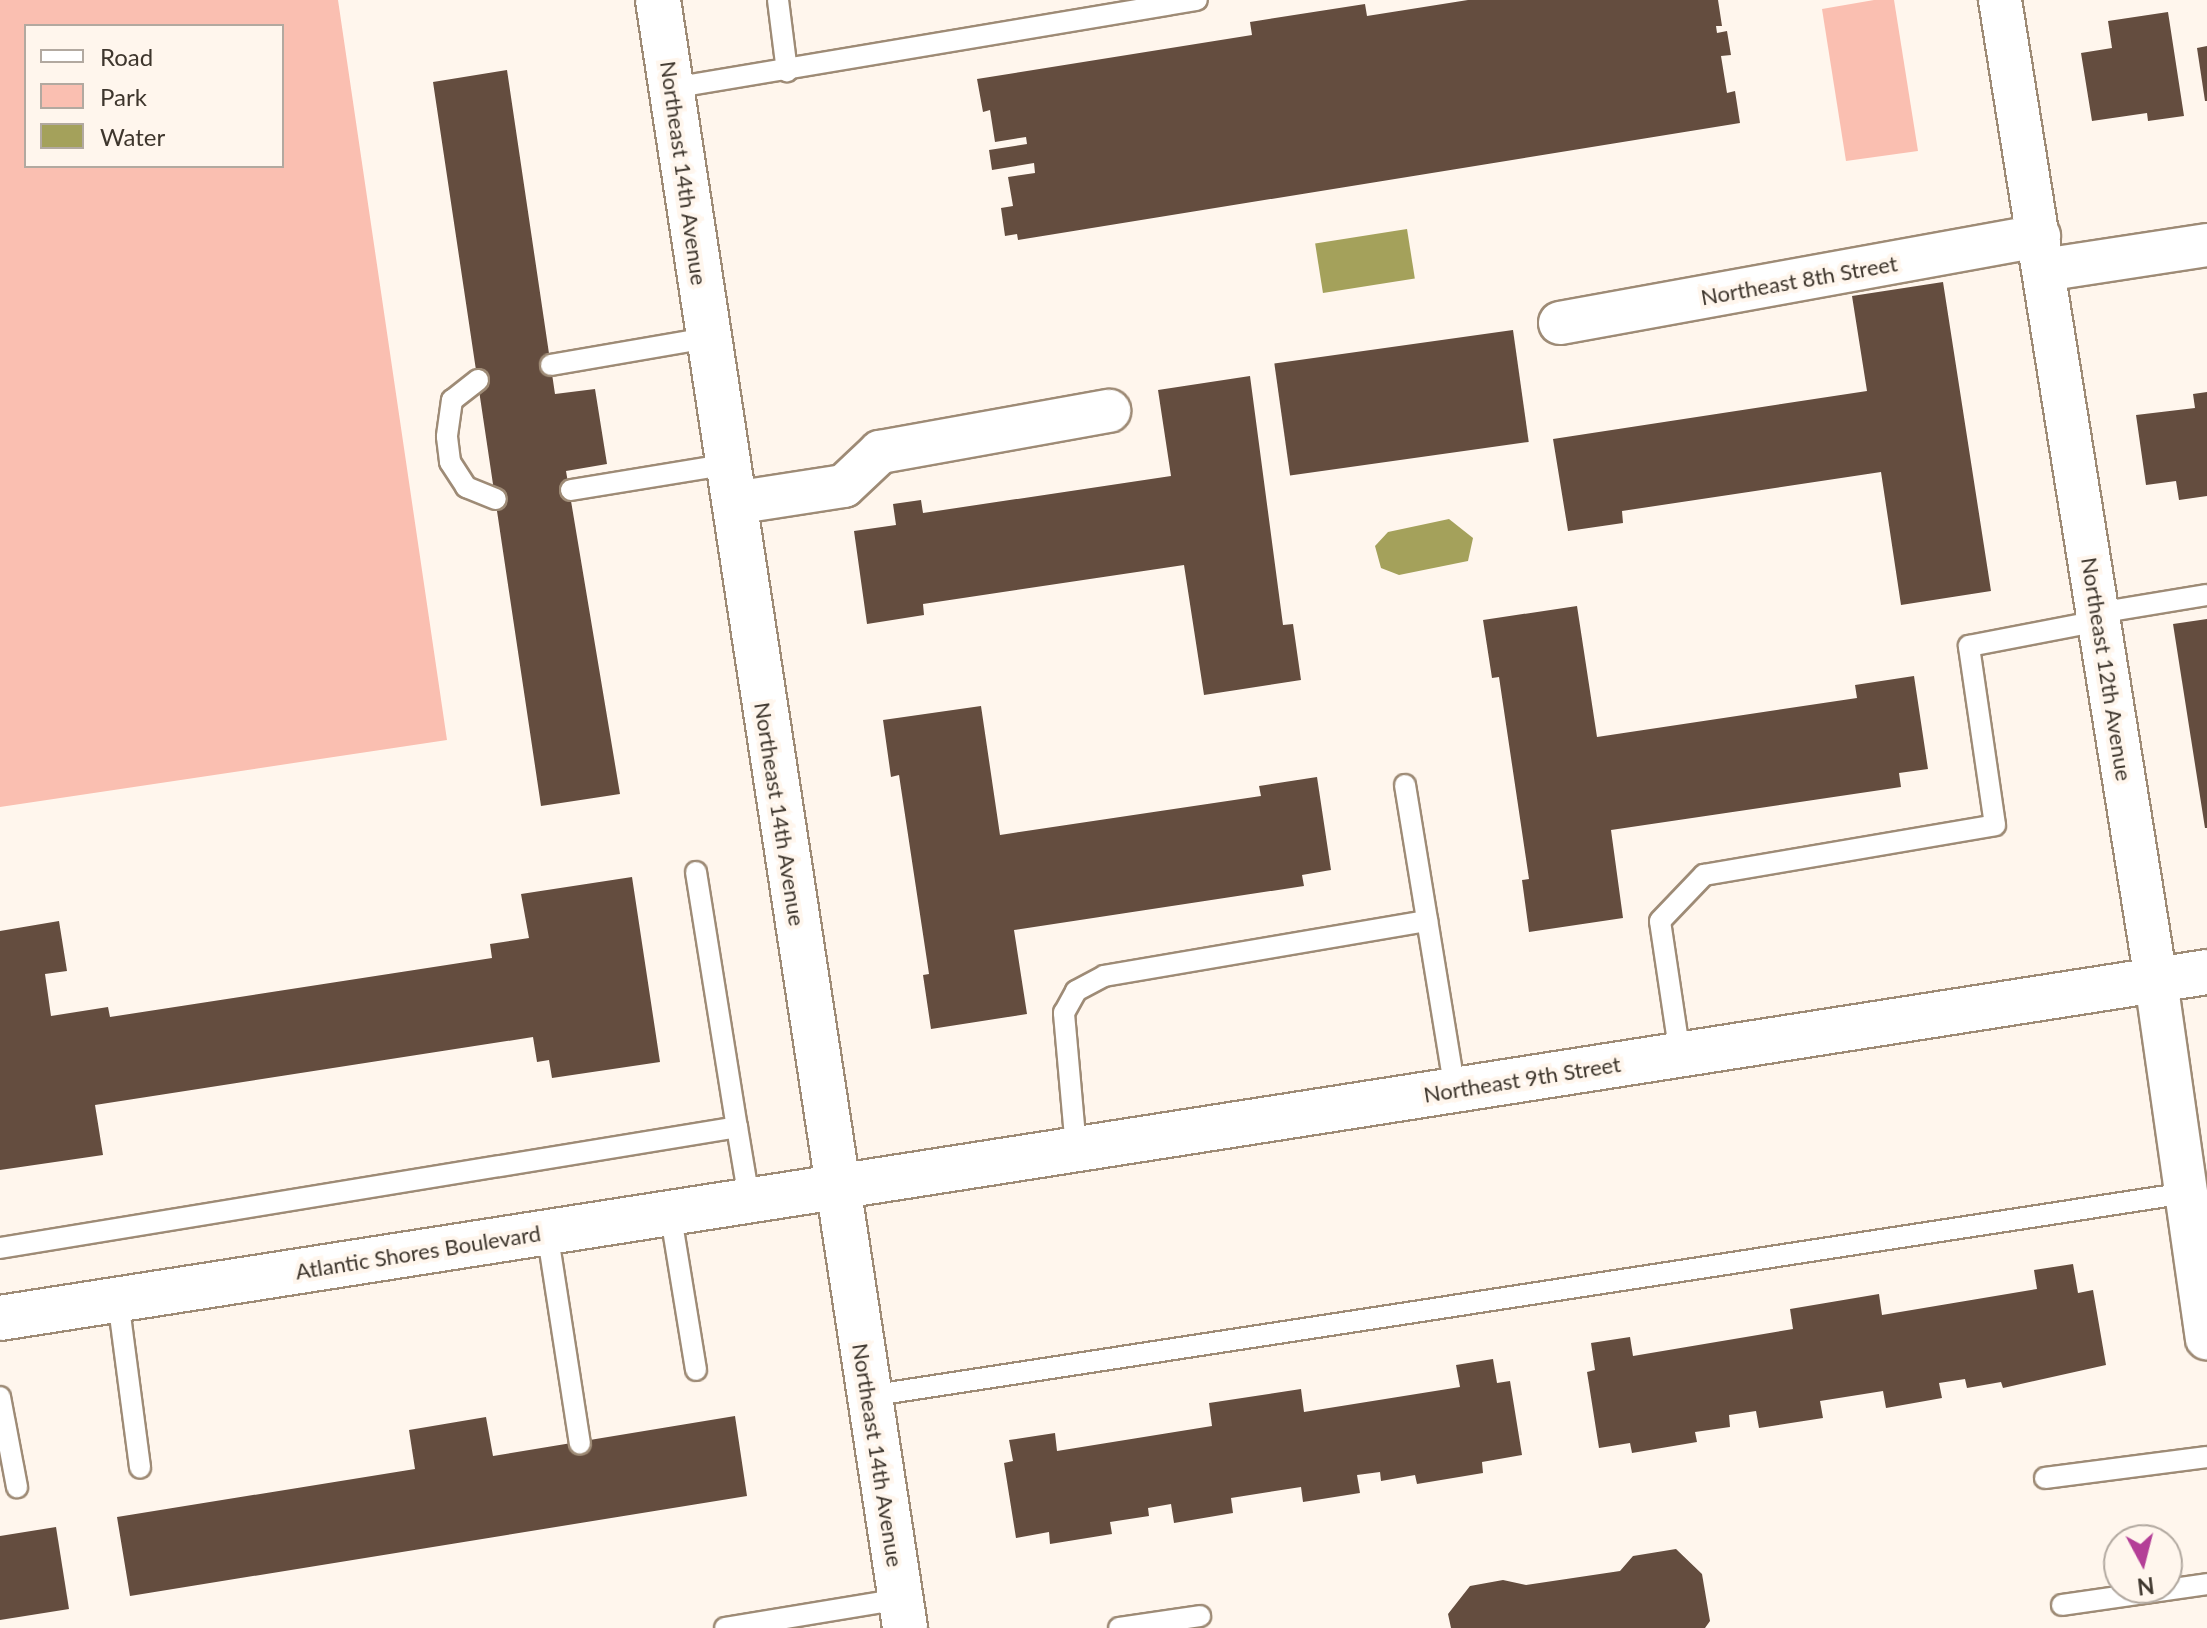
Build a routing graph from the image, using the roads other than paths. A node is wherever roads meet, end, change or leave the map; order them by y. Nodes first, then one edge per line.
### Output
1 (658, 0) edge
2 (778, 0) edge
3 (1197, 0) edge
4 (2000, 0) edge
5 (787, 71) junction
6 (672, 88) junction
7 (2207, 245) edge
8 (2042, 253) junction
9 (1560, 323) dead end
10 (707, 338) junction
11 (551, 365) dead end
12 (478, 380) dead end
13 (1109, 411) dead end
14 (731, 484) junction
15 (571, 490) dead end
16 (496, 499) dead end
17 (2207, 595) edge
18 (2099, 617) junction
19 (1405, 785) dead end
20 (696, 872) dead end
21 (1427, 921) junction
22 (2207, 972) edge
23 (2156, 981) junction
24 (1680, 1055) junction
25 (1455, 1089) junction
26 (737, 1127) junction
27 (1076, 1148) junction
28 (836, 1185) junction
29 (2186, 1193) junction
30 (749, 1199) junction
31 (670, 1211) junction
32 (547, 1231) junction
33 (0, 1248) edge
34 (118, 1300) junction
35 (2205, 1316) edge
36 (0, 1318) edge
37 (696, 1370) dead end
38 (869, 1396) junction
39 (0, 1397) edge
40 (580, 1443) dead end
41 (2207, 1457) edge
42 (140, 1468) dead end
43 (2045, 1478) dead end
44 (17, 1487) dead end
45 (2207, 1584) edge
46 (2062, 1605) dead end
47 (903, 1614) edge
48 (1200, 1616) dead end
49 (725, 1628) edge
50 (1119, 1628) edge

1 - 6 street, Northeast 14th Avenue
2 - 5 lane
3 - 5 lane
4 - 8 street, Northeast 12th Avenue
5 - 6 lane
6 - 10 street, Northeast 14th Avenue
7 - 8 street, Northeast 8th Street
8 - 9 street, Northeast 8th Street
8 - 18 street, Northeast 12th Avenue
10 - 11 lane
10 - 14 street, Northeast 14th Avenue
12 - 16 lane
13 - 14 street
14 - 15 lane
14 - 28 street, Northeast 14th Avenue
17 - 18 lane
18 - 23 street, Northeast 12th Avenue
18 - 24 lane
19 - 21 lane
20 - 26 lane
21 - 25 lane
21 - 27 lane
22 - 23 street, Northeast 9th Street
23 - 24 street, Northeast 9th Street
23 - 29 street, Northeast 12th Avenue
24 - 25 street, Northeast 9th Street
25 - 27 street, Northeast 9th Street
26 - 30 lane
26 - 33 lane
27 - 28 street, Northeast 9th Street
28 - 30 street, Atlantic Shores Boulevard
28 - 38 street, Northeast 14th Avenue
29 - 35 street, Northeast 12th Avenue
29 - 38 lane
30 - 31 street, Atlantic Shores Boulevard
31 - 32 street, Atlantic Shores Boulevard
31 - 37 lane
32 - 34 street, Atlantic Shores Boulevard
32 - 40 lane
34 - 36 street, Atlantic Shores Boulevard
34 - 42 lane
38 - 47 street, Northeast 14th Avenue
39 - 44 lane
41 - 43 lane
45 - 46 lane
47 - 49 lane
48 - 50 lane

